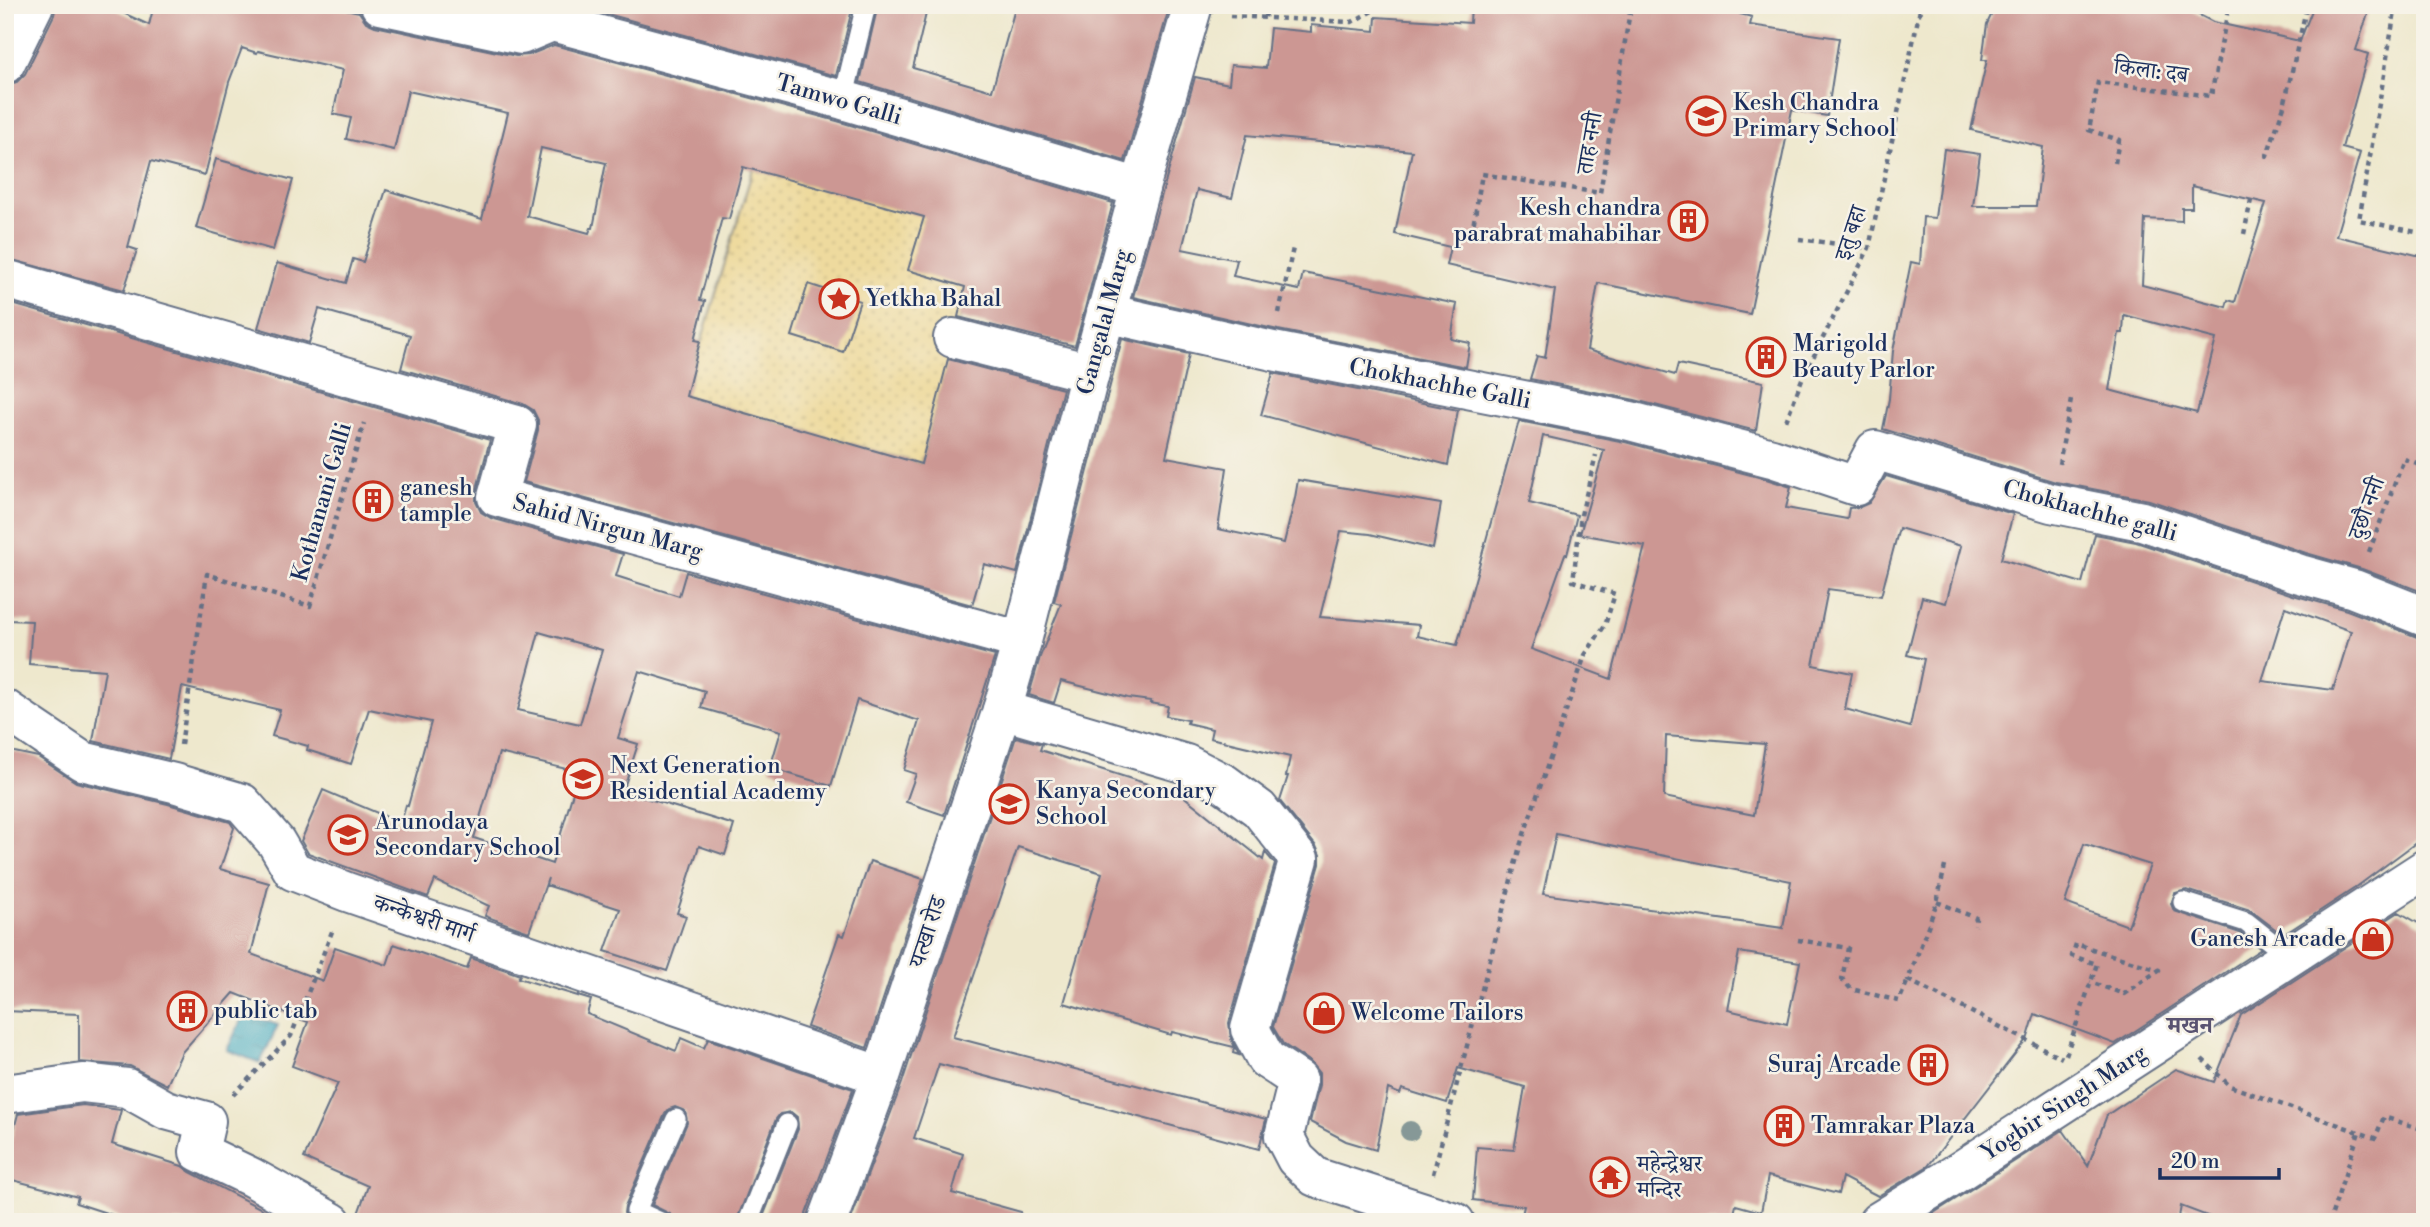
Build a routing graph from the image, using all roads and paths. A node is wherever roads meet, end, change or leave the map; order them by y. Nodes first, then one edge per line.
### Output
1 (33, 5) edge
2 (380, 5) edge
3 (866, 5) edge
4 (1269, 5) edge
5 (1383, 5) edge
6 (1631, 5) edge
7 (1921, 5) edge
8 (2229, 5) edge
9 (2307, 5) edge
10 (2396, 5) edge
11 (1192, 10) edge
12 (554, 14) edge
13 (1265, 17) junction
14 (6, 59) edge
15 (843, 100) junction
16 (2266, 158) dead end
17 (2115, 163) dead end
18 (1140, 188) junction
19 (2251, 200) dead end
20 (1472, 233) dead end
21 (2244, 234) dead end
22 (2425, 234) edge
23 (1799, 239) dead end
24 (1293, 248) dead end
25 (1869, 248) junction
26 (5, 279) edge
27 (1106, 313) junction
28 (953, 338) dead end
29 (1273, 351) junction
30 (1090, 373) junction
31 (375, 384) junction
32 (2071, 400) dead end
33 (1605, 416) junction
34 (1772, 458) junction
35 (2425, 467) edge
36 (2051, 503) junction
37 (2354, 589) junction
38 (2425, 617) edge
39 (1022, 641) junction
40 (5, 709) edge
41 (1002, 709) junction
42 (174, 783) junction
43 (1945, 866) dead end
44 (2425, 869) edge
45 (347, 892) junction
46 (1937, 902) junction
47 (2183, 902) dead end
48 (1975, 926) dead end
49 (1798, 940) dead end
50 (2290, 957) junction
51 (1908, 980) junction
52 (2091, 982) junction
53 (2180, 1027) junction
54 (880, 1076) junction
55 (5, 1094) edge
56 (677, 1119) dead end
57 (206, 1121) junction
58 (787, 1124) dead end
59 (2425, 1130) edge
60 (2359, 1132) junction
61 (2332, 1213) dead end
62 (1439, 1217) edge
63 (332, 1222) edge
64 (660, 1222) edge
65 (748, 1222) edge
66 (827, 1222) edge
67 (1878, 1222) edge

1 - 14 street
2 - 12 street
3 - 15 lane
4 - 13 path
5 - 13 path
6 - 20 path, ताह ननी
7 - 25 path, इतु बहा
8 - 17 path, किला: दब
9 - 16 path
10 - 22 path
11 - 13 path
11 - 18 street, Gangalal Marg
12 - 15 street, Tamwo Galli
15 - 18 street, Tamwo Galli
18 - 27 street, Gangalal Marg
19 - 21 path
23 - 25 path
24 - 29 path
25 - 34 path, इतु बहा
26 - 31 street, Sahid Nirgun Marg
27 - 29 street, Chokhachhe Galli
27 - 30 street, Gangalal Marg
28 - 30 street
29 - 33 street, Chokhachhe Galli
30 - 39 street, Gangalal Marg
31 - 39 street, Sahid Nirgun Marg
31 - 42 path, Kothanani Galli
32 - 36 path
33 - 34 street, Chokhachhe Galli
33 - 62 path
34 - 36 street, Chokhachhe galli
35 - 37 path, दुछौ ननी
36 - 37 street, Chokhachhe galli
37 - 38 street, Chokhachhe galli
39 - 41 street, यत्खा रोड
40 - 42 street, कन्केश्वरी मार्ग
41 - 54 street, यत्खा रोड
41 - 62 street
42 - 45 street, कन्केश्वरी मार्ग
43 - 46 path
44 - 50 street, Yogbir Singh Marg
45 - 54 street, कन्केश्वरी मार्ग
45 - 57 path
46 - 48 path
46 - 51 path
47 - 50 lane
49 - 51 path
50 - 53 street, Yogbir Singh Marg
51 - 52 path
52 - 52 path
53 - 60 path
53 - 67 street, Yogbir Singh Marg
54 - 66 street, यत्खा रोड
55 - 57 street
56 - 64 lane
57 - 63 street
58 - 65 lane
59 - 60 path
60 - 61 path

